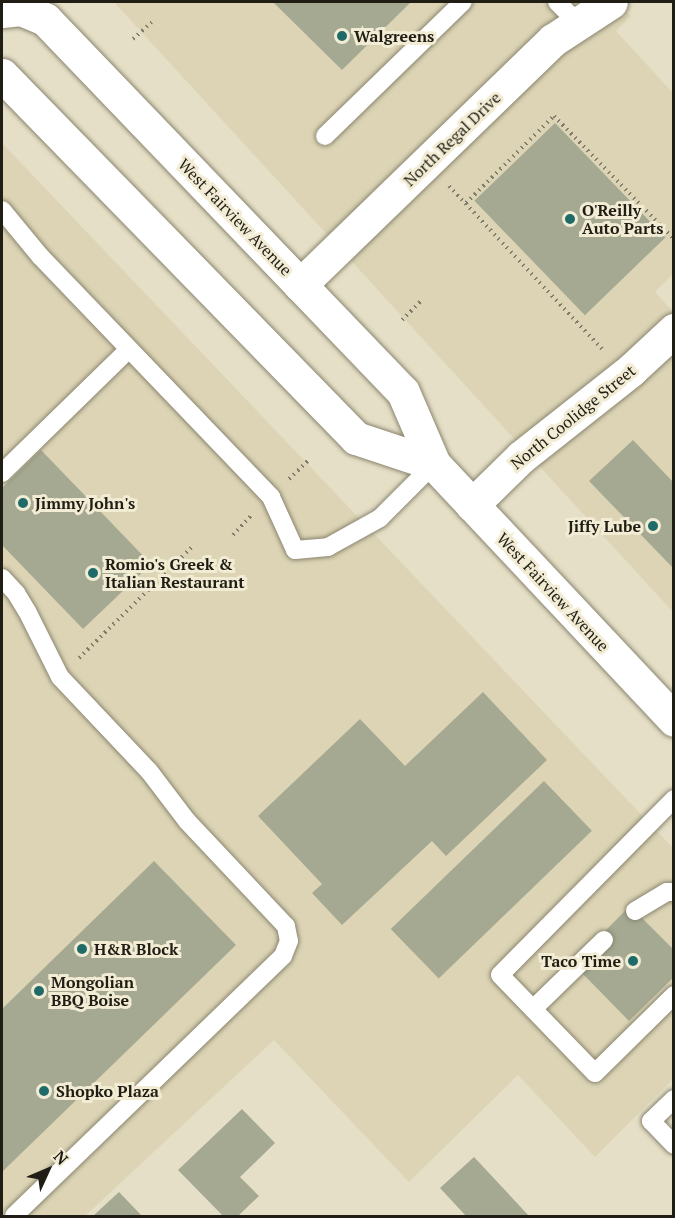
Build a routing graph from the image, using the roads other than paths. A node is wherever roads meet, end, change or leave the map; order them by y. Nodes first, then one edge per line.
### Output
1 (463, 2) edge
2 (611, 2) edge
3 (2, 11) edge
4 (568, 13) edge
5 (2, 75) edge
6 (325, 136) dead end
7 (2, 210) edge
8 (300, 285) junction
9 (674, 330) edge
10 (128, 350) junction
11 (434, 464) junction
12 (2, 473) edge
13 (472, 505) junction
14 (2, 578) edge
15 (674, 720) edge
16 (674, 800) edge
17 (674, 892) edge
18 (635, 911) dead end
19 (604, 940) dead end
20 (674, 995) edge
21 (533, 1010) junction
22 (674, 1099) edge
23 (671, 1139) edge
24 (14, 1216) edge

1 - 6 lane
2 - 4 main road, North Regal Drive
3 - 8 main road, West Fairview Avenue
4 - 8 main road, North Regal Drive
5 - 11 main road, West Fairview Avenue
7 - 10 lane
8 - 11 main road, West Fairview Avenue
9 - 13 main road, North Coolidge Street
10 - 11 lane
10 - 12 lane
11 - 13 main road, West Fairview Avenue
13 - 15 main road, West Fairview Avenue
14 - 24 lane
16 - 21 lane
17 - 18 lane
19 - 21 lane
20 - 21 lane
22 - 23 lane

